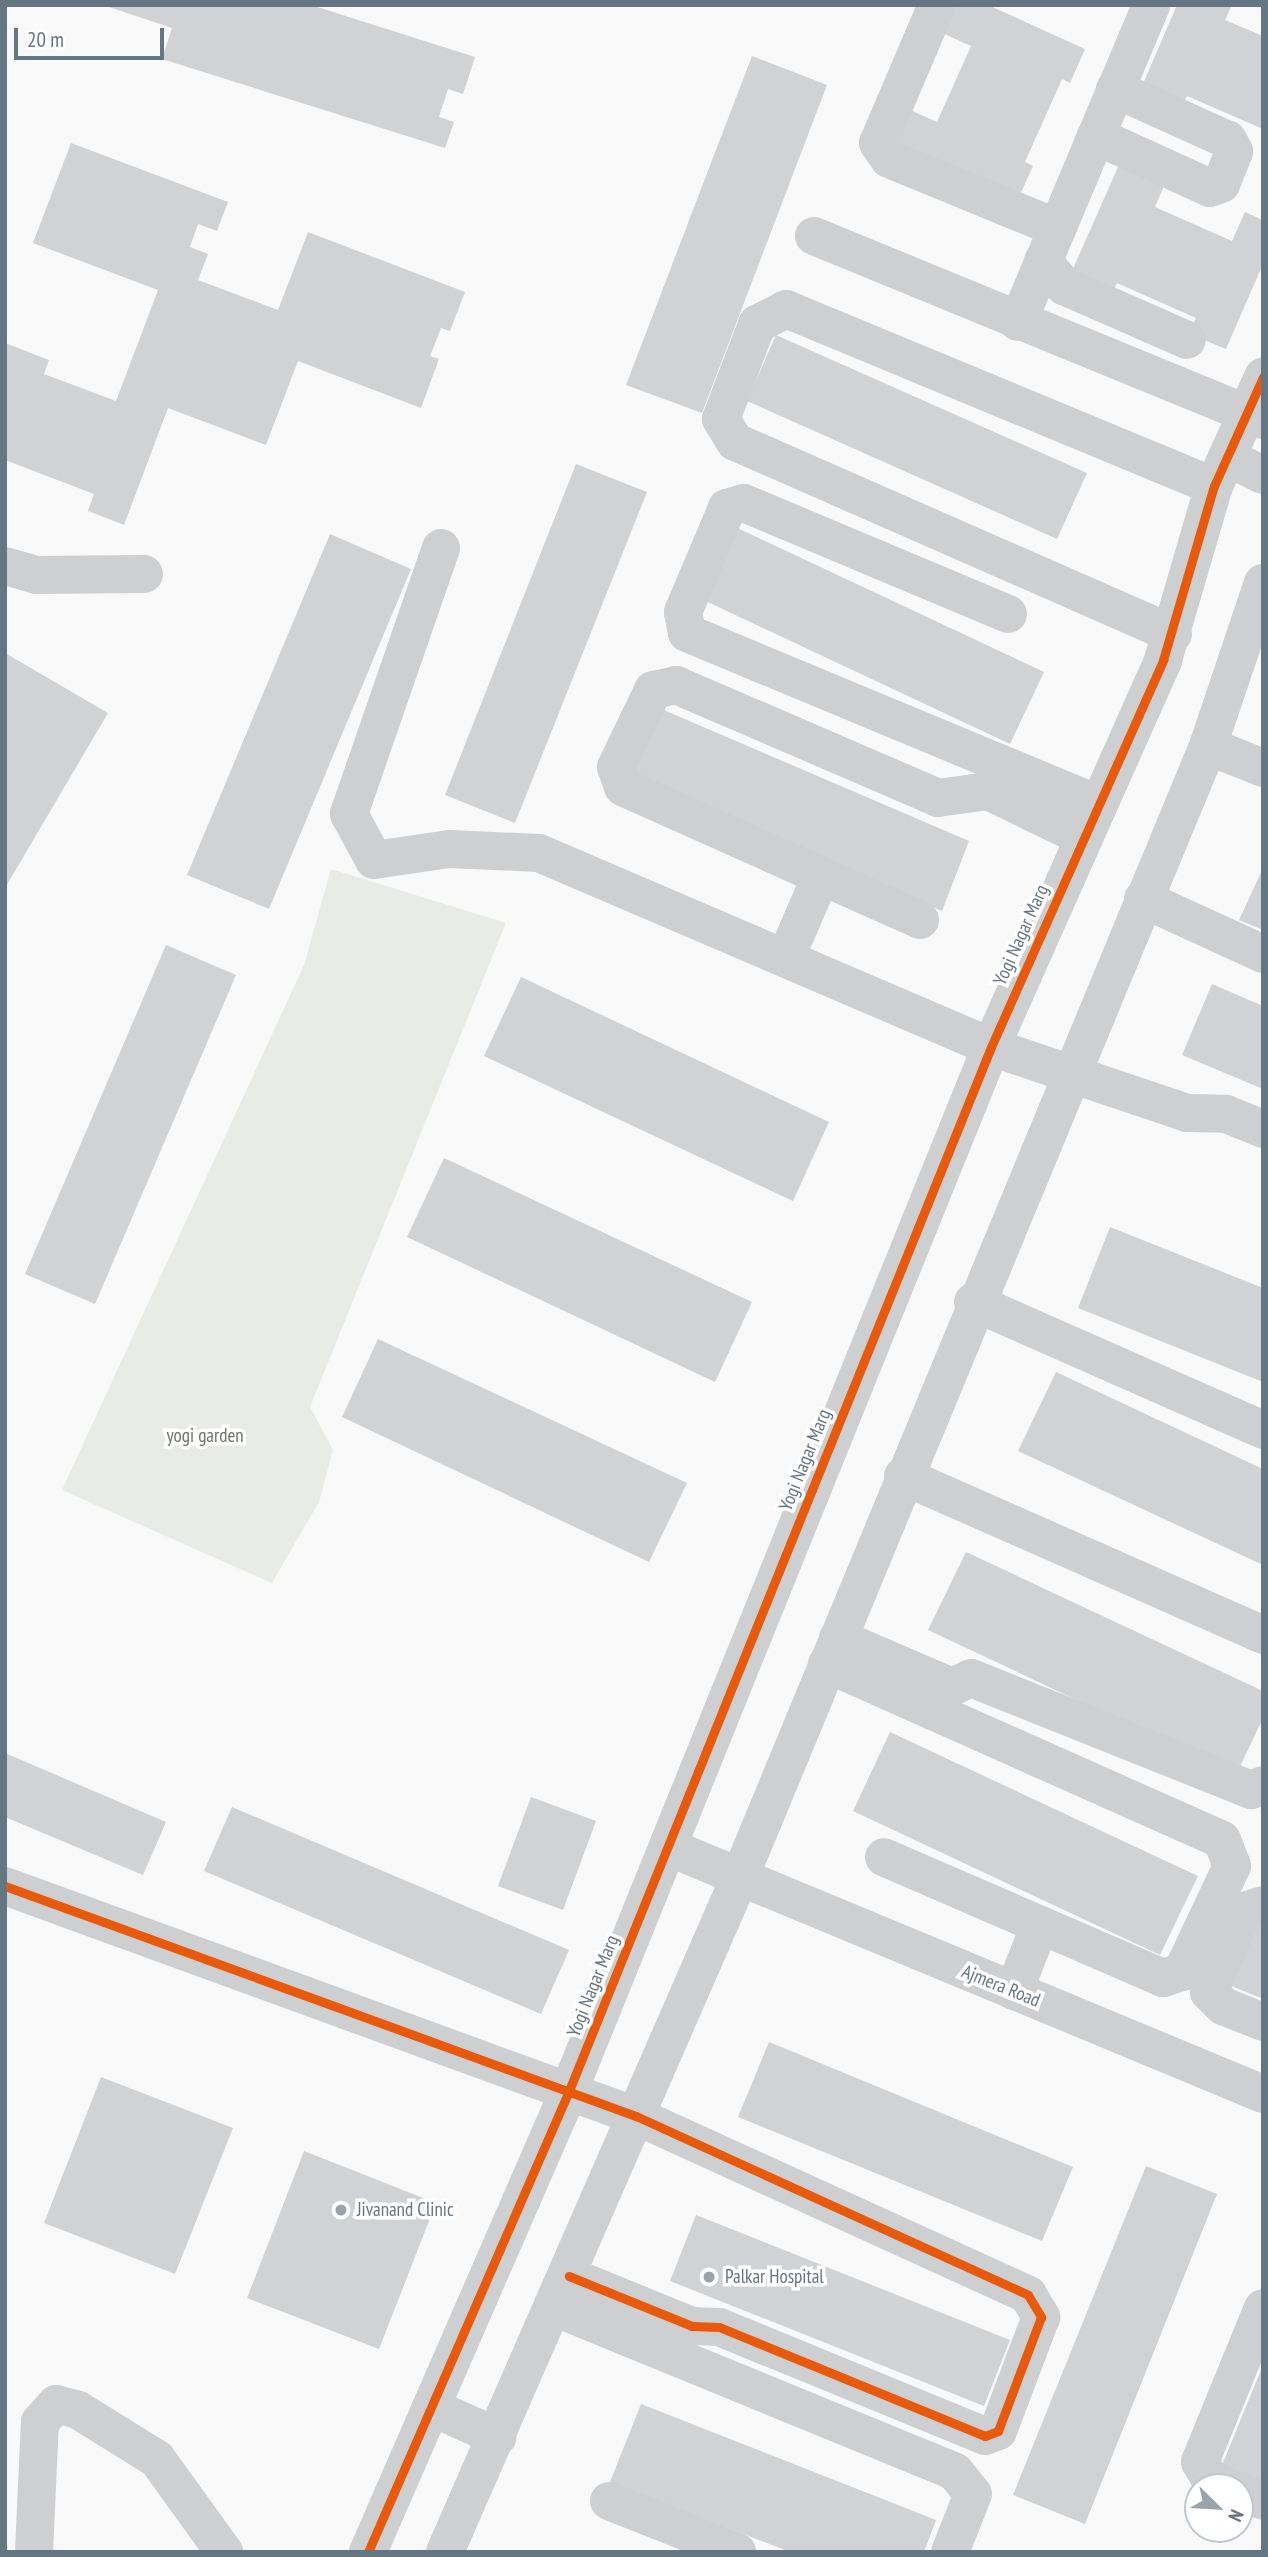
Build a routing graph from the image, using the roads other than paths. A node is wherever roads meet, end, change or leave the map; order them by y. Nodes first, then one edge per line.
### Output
1 (937, 5) edge
2 (1151, 5) edge
3 (1115, 89) junction
4 (1096, 136) junction
5 (814, 236) dead end
6 (1050, 244) junction
7 (1018, 322) junction
8 (1187, 340) dead end
9 (1263, 377) edge
10 (1254, 417) edge
11 (1220, 472) junction
12 (1263, 475) edge
13 (440, 548) dead end
14 (5, 566) edge
15 (144, 575) dead end
16 (1263, 583) edge
17 (1008, 614) dead end
18 (1172, 634) junction
19 (1208, 746) junction
20 (1263, 768) edge
21 (1090, 820) junction
22 (821, 876) junction
23 (1143, 899) junction
24 (920, 920) dead end
25 (1263, 954) edge
26 (786, 957) junction
27 (991, 1047) junction
28 (1069, 1073) junction
29 (1263, 1129) edge
30 (973, 1302) junction
31 (1263, 1430) edge
32 (908, 1464) junction
33 (1263, 1606) edge
34 (1263, 1635) edge
35 (832, 1651) junction
36 (1263, 1785) edge
37 (668, 1847) junction
38 (884, 1857) dead end
39 (739, 1880) junction
40 (5, 1886) edge
41 (1263, 1905) edge
42 (1040, 1925) junction
43 (1014, 1991) junction
44 (1263, 2022) edge
45 (1260, 2085) edge
46 (568, 2093) junction
47 (636, 2116) junction
48 (562, 2292) junction
49 (1263, 2308) edge
50 (431, 2407) junction
51 (498, 2437) junction
52 (1206, 2473) edge
53 (609, 2501) dead end
54 (34, 2552) edge
55 (224, 2552) edge
56 (368, 2552) edge
57 (445, 2552) edge
58 (737, 2552) edge
59 (950, 2552) edge

1 - 6 street
2 - 3 street
3 - 4 street
3 - 4 street
4 - 6 street
5 - 7 street
6 - 7 street
6 - 8 street
7 - 10 street
9 - 10 street, Yogi Nagar Marg
10 - 11 street, Yogi Nagar Marg
11 - 12 street
11 - 18 street, Yogi Nagar Marg
11 - 18 street
13 - 26 street
14 - 15 street
16 - 19 street
17 - 21 street
18 - 21 street, Yogi Nagar Marg
19 - 20 street
19 - 23 street
21 - 22 street
21 - 27 street, Yogi Nagar Marg
22 - 24 street
22 - 26 street
23 - 25 street
23 - 28 street
26 - 27 street
27 - 28 street
27 - 37 street, Yogi Nagar Marg
28 - 29 street
28 - 30 street
30 - 31 street
30 - 32 street
32 - 33 street
32 - 34 street
32 - 35 street
35 - 36 street
35 - 39 street
35 - 42 street
37 - 39 street, Ajmera Road
37 - 46 street, Yogi Nagar Marg
38 - 42 street
39 - 43 street, Ajmera Road
39 - 47 street
40 - 46 street
41 - 44 street
42 - 43 street
43 - 45 street, Ajmera Road
46 - 47 street
46 - 50 street, Yogi Nagar Marg
47 - 48 street
47 - 48 street
48 - 51 street
48 - 59 street
49 - 52 street
50 - 51 street
50 - 56 street, Yogi Nagar Marg
51 - 57 street
53 - 58 street
54 - 55 street

